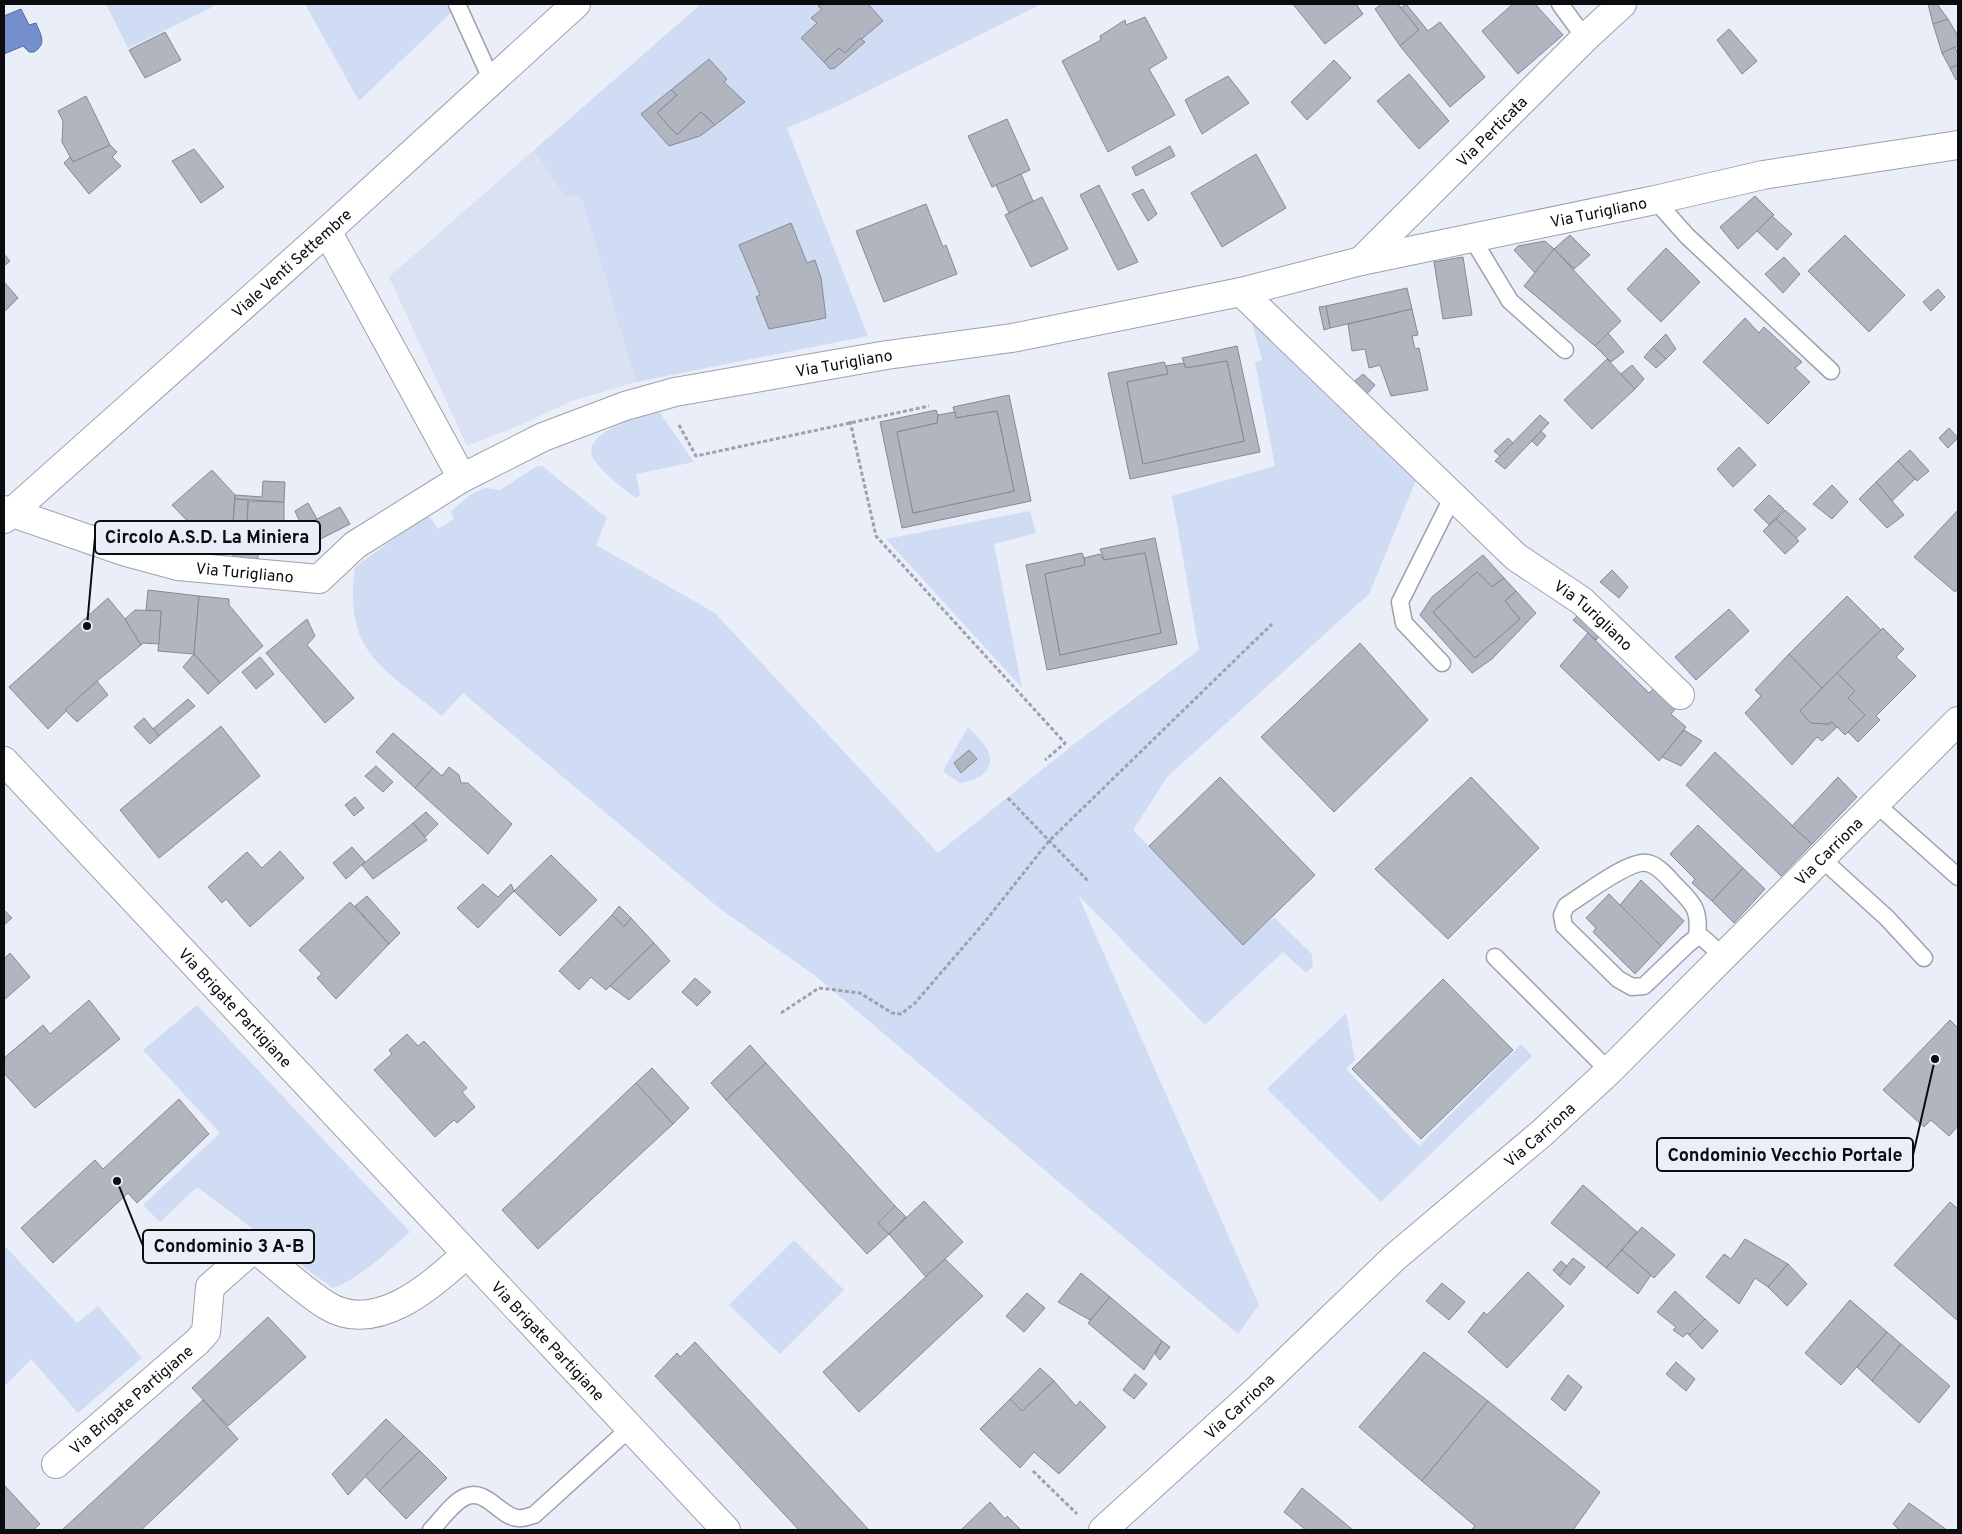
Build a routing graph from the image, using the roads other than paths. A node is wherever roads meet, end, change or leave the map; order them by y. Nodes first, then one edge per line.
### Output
1 (457, 4) edge
2 (576, 4) edge
3 (1560, 4) edge
4 (1622, 4) edge
5 (1585, 38) junction
6 (492, 81) junction
7 (1958, 145) edge
8 (1655, 200) junction
9 (328, 231) junction
10 (1472, 238) junction
11 (1360, 261) junction
12 (1242, 292) junction
13 (1565, 350) dead end
14 (1831, 371) dead end
15 (462, 478) junction
16 (1453, 496) junction
17 (6, 511) edge
18 (1442, 664) dead end
19 (1680, 695) dead end
20 (1958, 721) edge
21 (4, 761) edge
22 (1876, 804) junction
23 (1822, 858) junction
24 (1958, 877) edge
25 (1697, 937) junction
26 (1724, 957) junction
27 (1495, 958) dead end
28 (1924, 958) dead end
29 (1608, 1071) junction
30 (466, 1254) junction
31 (630, 1428) junction
32 (56, 1464) dead end
33 (431, 1530) edge
34 (726, 1530) edge
35 (1103, 1530) edge

1 - 6 lane
2 - 6 street, Viale Venti Settembre
3 - 5 lane
4 - 5 street, Via Perticata
5 - 11 street, Via Perticata
6 - 9 street, Viale Venti Settembre
7 - 8 street, Via Turigliano
8 - 10 street, Via Turigliano
8 - 14 lane
9 - 15 street
9 - 17 street, Viale Venti Settembre
10 - 11 street, Via Turigliano
10 - 13 lane
11 - 12 street, Via Turigliano
12 - 15 street, Via Turigliano
12 - 16 street, Via Turigliano
15 - 17 street, Via Turigliano
16 - 18 lane
16 - 19 street, Via Turigliano
20 - 22 street, Via Carriona
21 - 30 street, Via Brigate Partigiane
22 - 23 street, Via Carriona
22 - 24 lane
23 - 26 street, Via Carriona
23 - 28 lane
25 - 25 lane
25 - 26 lane
26 - 29 street, Via Carriona
27 - 29 lane
29 - 35 street, Via Carriona
30 - 31 street, Via Brigate Partigiane
30 - 32 street, Via Brigate Partigiane
31 - 33 lane
31 - 34 street, Via Brigate Partigiane

